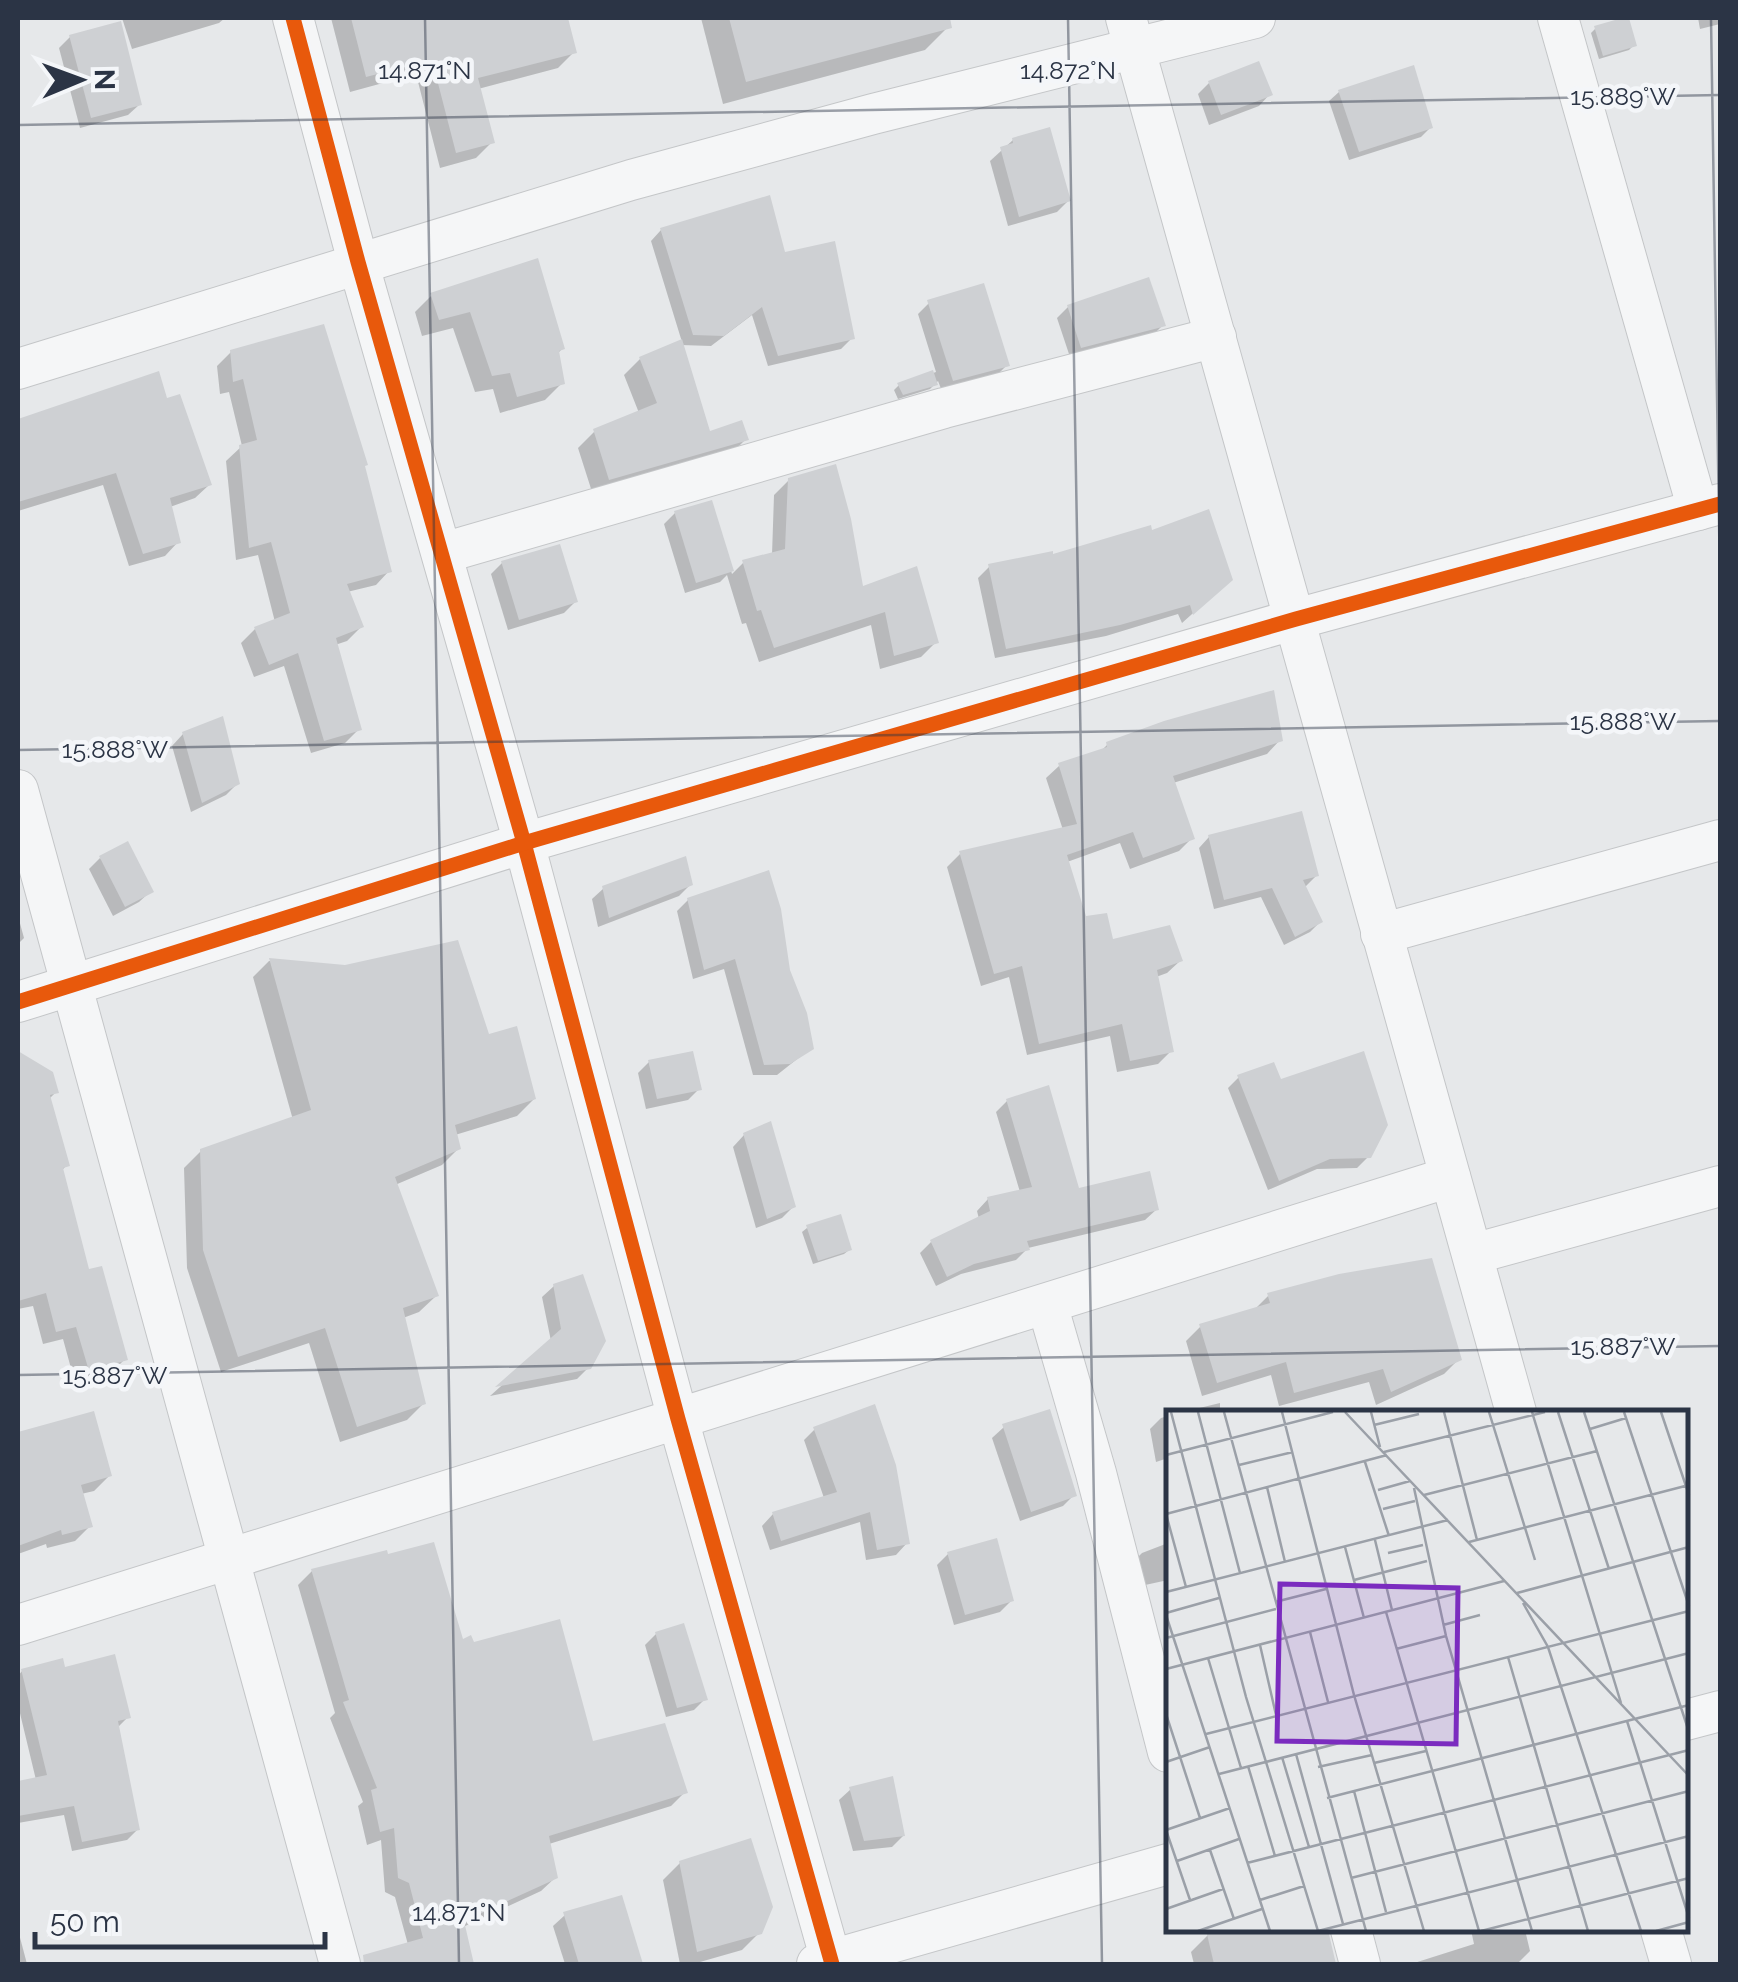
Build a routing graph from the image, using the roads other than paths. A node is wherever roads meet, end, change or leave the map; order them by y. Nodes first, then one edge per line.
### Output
1 (293, 18) edge
2 (1255, 18) edge
3 (1558, 18) edge
4 (1130, 34) edge
5 (358, 262) junction
6 (1216, 337) junction
7 (18, 369) edge
8 (1709, 507) edge
9 (443, 553) junction
10 (1296, 618) junction
11 (18, 790) edge
12 (1720, 840) edge
13 (524, 843) junction
14 (1381, 934) junction
15 (71, 985) junction
16 (18, 1002) edge
17 (1450, 1177) junction
18 (1720, 1186) edge
19 (1472, 1254) junction
20 (1046, 1304) junction
21 (1515, 1410) edge
22 (678, 1419) junction
23 (228, 1559) junction
24 (18, 1625) edge
25 (1720, 1711) edge
26 (1688, 1719) edge
27 (1166, 1744) edge
28 (1166, 1865) edge
29 (1351, 1932) edge
30 (1661, 1932) edge
31 (827, 1963) edge
32 (340, 1964) edge
33 (1360, 1964) edge
34 (1671, 1964) edge

1 - 5 street
2 - 4 street
3 - 8 street
4 - 5 street
4 - 6 street
5 - 7 street
5 - 9 street
6 - 9 street
6 - 10 street
8 - 10 street
9 - 13 street
10 - 13 street
10 - 14 street
11 - 15 street
12 - 14 street
13 - 15 street
13 - 22 street
14 - 17 street
15 - 16 street
15 - 23 street
17 - 19 street
17 - 20 street
18 - 19 street
19 - 21 street
20 - 22 street
20 - 27 street
22 - 23 street
22 - 31 street
23 - 24 street
23 - 32 street
25 - 26 street
28 - 31 street
29 - 33 street
30 - 34 street

